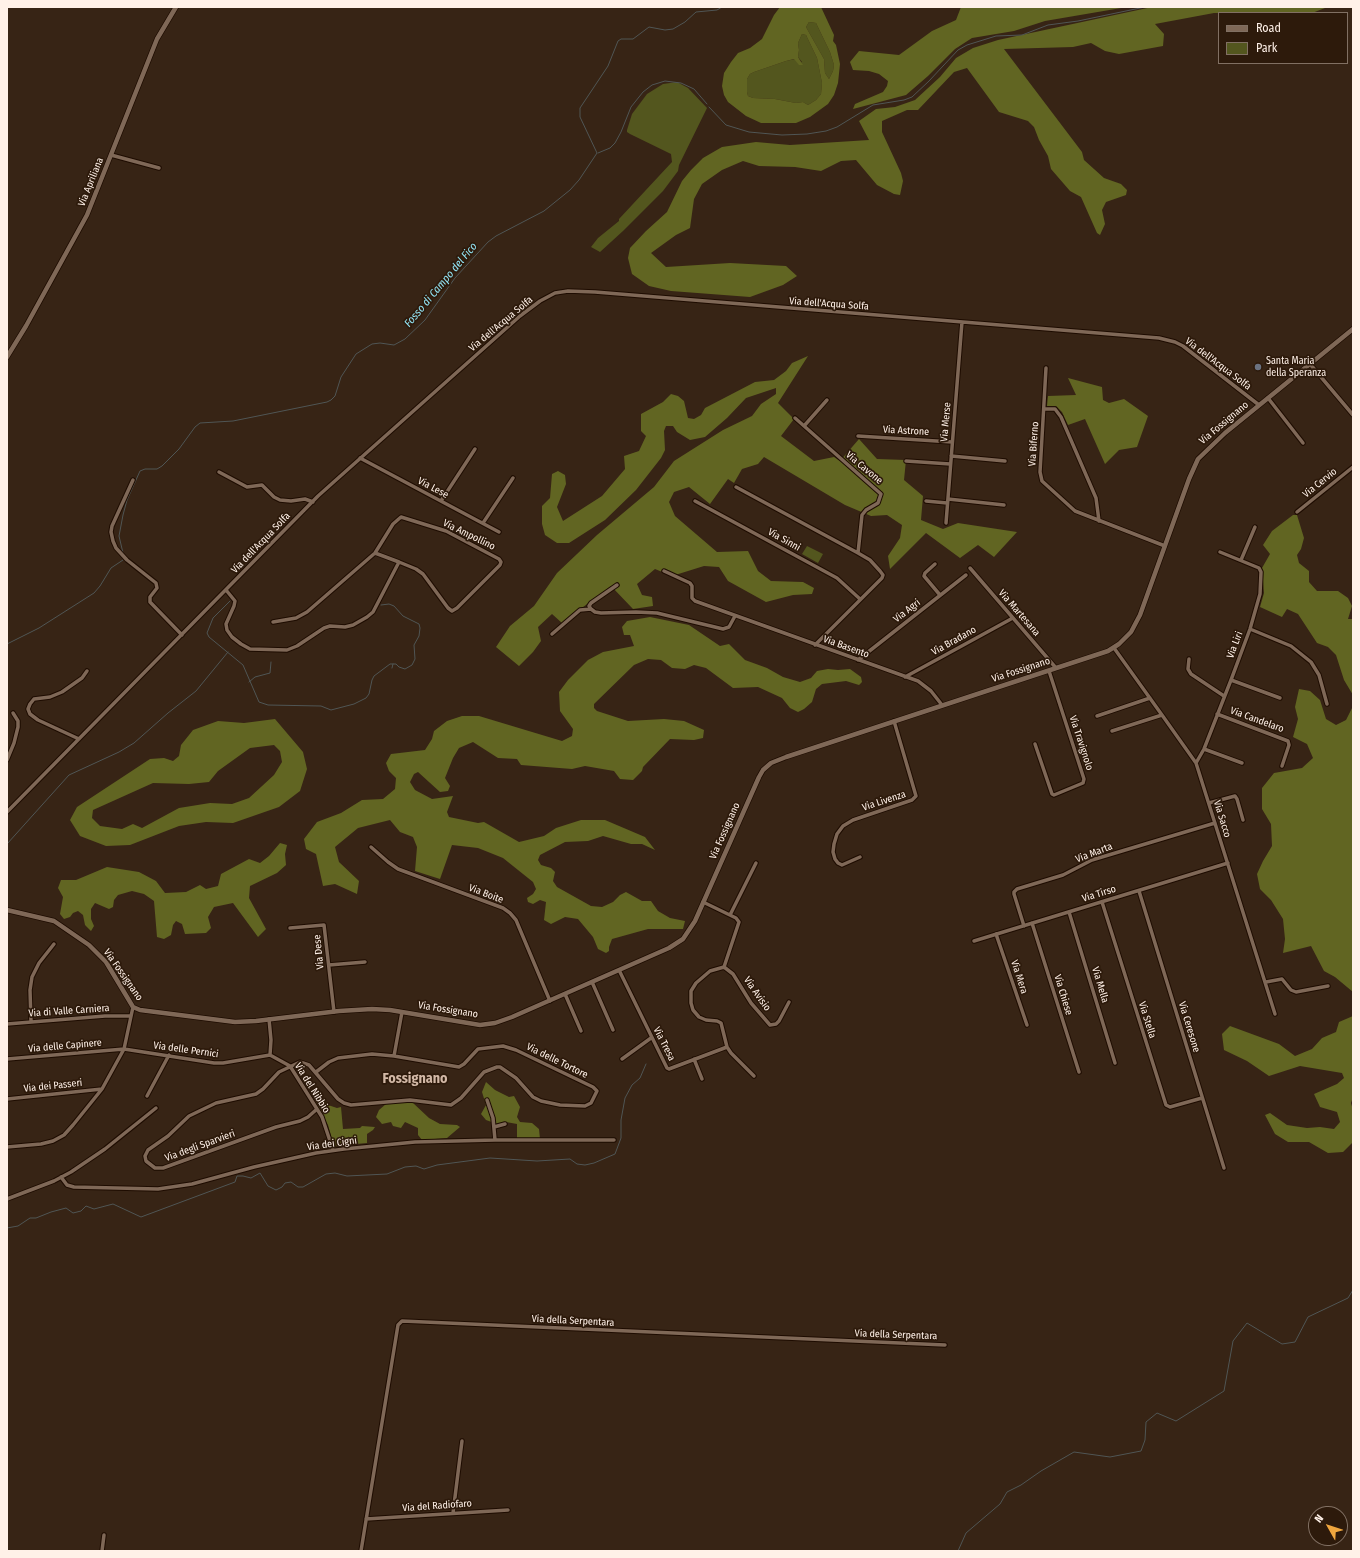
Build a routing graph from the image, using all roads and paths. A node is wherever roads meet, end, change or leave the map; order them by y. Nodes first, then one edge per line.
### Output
1 (176, 7) edge
2 (111, 156) junction
3 (159, 168) dead end
4 (962, 322) junction
5 (1353, 329) edge
6 (7, 357) edge
7 (1310, 364) junction
8 (1046, 368) dead end
9 (1268, 398) junction
10 (827, 400) dead end
11 (1259, 405) junction
12 (1044, 409) junction
13 (1353, 415) edge
14 (795, 418) dead end
15 (804, 426) junction
16 (858, 436) dead end
17 (952, 442) junction
18 (1303, 443) dead end
19 (475, 449) dead end
20 (951, 456) junction
21 (360, 458) junction
22 (906, 461) dead end
23 (1005, 461) dead end
24 (950, 464) junction
25 (1353, 467) edge
26 (219, 472) dead end
27 (513, 478) dead end
28 (133, 480) dead end
29 (736, 488) dead end
30 (441, 501) junction
31 (695, 501) dead end
32 (926, 501) dead end
33 (947, 501) junction
34 (313, 502) junction
35 (1004, 505) dead end
36 (1297, 512) dead end
37 (1099, 521) junction
38 (483, 523) junction
39 (946, 523) dead end
40 (1255, 527) dead end
41 (499, 532) dead end
42 (1164, 546) junction
43 (1220, 552) dead end
44 (376, 553) junction
45 (858, 553) junction
46 (1241, 560) junction
47 (399, 562) junction
48 (935, 564) dead end
49 (970, 568) dead end
50 (664, 571) dead end
51 (966, 575) dead end
52 (617, 585) dead end
53 (226, 590) junction
54 (940, 595) junction
55 (860, 600) junction
56 (591, 609) junction
57 (735, 616) junction
58 (1011, 619) dead end
59 (273, 622) dead end
60 (1250, 629) junction
61 (552, 634) dead end
62 (182, 635) junction
63 (816, 645) junction
64 (1114, 648) junction
65 (1189, 659) dead end
66 (858, 660) junction
67 (1056, 668) junction
68 (87, 671) dead end
69 (1049, 671) junction
70 (906, 677) junction
71 (1231, 680) junction
72 (1224, 696) junction
73 (1150, 698) junction
74 (1280, 698) dead end
75 (1327, 704) dead end
76 (942, 706) junction
77 (13, 713) dead end
78 (1217, 714) junction
79 (1162, 715) junction
80 (1097, 716) dead end
81 (894, 721) junction
82 (1112, 731) dead end
83 (79, 739) junction
84 (1035, 744) dead end
85 (1204, 748) junction
86 (7, 760) edge
87 (1196, 763) junction
88 (1242, 763) dead end
89 (1282, 766) dead end
90 (1209, 803) junction
91 (7, 812) edge
92 (1243, 820) dead end
93 (1215, 823) junction
94 (371, 847) dead end
95 (860, 857) dead end
96 (756, 863) dead end
97 (1228, 863) junction
98 (1139, 891) junction
99 (703, 902) junction
100 (1102, 902) junction
101 (7, 910) edge
102 (1069, 912) junction
103 (730, 915) junction
104 (1032, 923) junction
105 (1024, 926) junction
106 (290, 928) dead end
107 (996, 934) junction
108 (974, 941) dead end
109 (54, 944) dead end
110 (365, 962) dead end
111 (329, 965) junction
112 (724, 967) junction
113 (619, 970) junction
114 (592, 982) junction
115 (1266, 982) junction
116 (1328, 986) dead end
117 (565, 994) junction
118 (550, 1001) junction
119 (789, 1002) dead end
120 (133, 1007) junction
121 (334, 1012) junction
122 (402, 1012) junction
123 (1275, 1014) dead end
124 (131, 1016) junction
125 (269, 1019) junction
126 (31, 1022) junction
127 (7, 1024) edge
128 (1026, 1025) dead end
129 (613, 1030) dead end
130 (581, 1031) dead end
131 (651, 1038) junction
132 (727, 1047) junction
133 (124, 1049) junction
134 (169, 1055) junction
135 (270, 1056) junction
136 (394, 1056) junction
137 (622, 1058) dead end
138 (7, 1059) edge
139 (694, 1059) junction
140 (1114, 1063) dead end
141 (290, 1066) junction
142 (316, 1072) junction
143 (1079, 1072) dead end
144 (754, 1076) dead end
145 (702, 1079) dead end
146 (102, 1088) junction
147 (147, 1096) dead end
148 (1202, 1098) junction
149 (7, 1099) edge
150 (487, 1100) dead end
151 (156, 1108) dead end
152 (317, 1108) junction
153 (505, 1124) dead end
154 (494, 1127) junction
155 (495, 1140) junction
156 (614, 1140) dead end
157 (7, 1147) edge
158 (333, 1150) junction
159 (1224, 1168) dead end
160 (61, 1177) junction
161 (7, 1198) edge
162 (945, 1345) dead end
163 (462, 1441) dead end
164 (508, 1510) dead end
165 (453, 1514) junction
166 (366, 1519) junction
167 (104, 1535) dead end
168 (102, 1551) edge
169 (362, 1551) edge

1 - 2 street, Via Apriliana
2 - 3 street
2 - 6 street, Via Apriliana
4 - 11 street, Via dell'Acqua Solfa
4 - 17 street, Via Merse
4 - 21 street, Via dell'Acqua Solfa
5 - 7 street, Via Fossignano
7 - 9 street, Via Fossignano
7 - 13 street
8 - 12 street, Via Biferno
9 - 11 street, Via Fossignano
9 - 18 street
10 - 15 street
11 - 42 street, Via Fossignano
12 - 37 street, Via Biferno
12 - 37 street, Via Biferno
14 - 15 street, Via Cavone
15 - 45 street, Via Cavone
16 - 17 street, Via Astrone
17 - 20 street, Via Merse
19 - 30 street
20 - 23 street
20 - 24 street, Via Merse
21 - 30 street, Via Lese
21 - 34 street, Via dell'Acqua Solfa
22 - 24 street
24 - 33 street, Via Merse
25 - 36 street, Via Cervio
26 - 34 street
27 - 38 street
28 - 62 street
29 - 45 street
30 - 38 street, Via Lese
31 - 55 street, Via Sinni
32 - 33 street
33 - 35 street
33 - 39 street, Via Merse
34 - 53 street, Via dell'Acqua Solfa
37 - 42 street, Via Biferno
38 - 41 street, Via Lese
40 - 46 street
42 - 64 street, Via Fossignano
43 - 46 street, Via Liri
44 - 47 street, Via Ampollino
44 - 47 street, Via Ampollino
44 - 59 street, Via Ampollino
45 - 55 street
46 - 60 street, Via Liri
47 - 53 street
48 - 54 street
49 - 67 street, Via Martesana
50 - 57 street, Via Basento
51 - 54 street, Via Agri
52 - 56 street
53 - 62 street, Via dell'Acqua Solfa
54 - 66 street, Via Agri
55 - 63 street
56 - 57 street
56 - 61 street
57 - 63 street, Via Basento
58 - 70 street, Via Bradano
60 - 71 street, Via Liri
60 - 75 street
62 - 83 street, Via dell'Acqua Solfa
63 - 66 street, Via Basento
64 - 67 street, Via Fossignano
64 - 73 street, Via Sacco
65 - 72 street
66 - 70 street, Via Basento
67 - 69 street, Via Fossignano
68 - 83 street
69 - 76 street, Via Fossignano
69 - 84 street, Via Travignolo
70 - 76 street, Via Basento
71 - 72 street, Via Liri
71 - 74 street
72 - 78 street, Via Liri
73 - 79 street, Via Sacco
73 - 80 street
76 - 81 street, Via Fossignano
77 - 86 street
78 - 85 street, Via Liri
78 - 89 street, Via Candelaro
79 - 82 street
79 - 87 street, Via Sacco
81 - 95 street, Via Livenza
81 - 99 street, Via Fossignano
83 - 91 street, Via dell'Acqua Solfa
85 - 87 street, Via Liri
85 - 88 street
87 - 90 street, Via Sacco
90 - 92 street
90 - 93 street, Via Sacco
93 - 97 street, Via Sacco
93 - 105 street, Via Marta
94 - 118 street, Via Boite
96 - 103 street
97 - 98 street, Via Tirso
97 - 115 street, Via Sacco
98 - 100 street, Via Tirso
98 - 148 street, Via Ceresone
99 - 103 street
99 - 113 street, Via Fossignano
100 - 102 street, Via Tirso
100 - 148 street, Via Stella
101 - 120 street, Via Fossignano
102 - 104 street, Via Tirso
102 - 140 street, Via Mella
103 - 112 street
104 - 105 street, Via Tirso
104 - 143 street, Via Chiese
105 - 107 street, Via Tirso
106 - 111 street, Via Dese
107 - 108 street, Via Tirso
107 - 128 street, Via Mera
109 - 126 street
110 - 111 street
111 - 121 street, Via Dese
112 - 119 street, Via Avisio
112 - 132 street
113 - 114 street, Via Fossignano
113 - 131 street, Via Tresa
114 - 117 street, Via Fossignano
114 - 129 street
115 - 116 street
115 - 123 street, Via Sacco
117 - 118 street, Via Fossignano
117 - 130 street
118 - 122 street, Via Fossignano
120 - 124 street
120 - 125 street, Via Fossignano
121 - 122 street, Via Fossignano
121 - 125 street, Via Fossignano
122 - 136 street
124 - 126 street, Via di Valle Carniera
124 - 133 street
125 - 135 street
126 - 127 street, Via di Valle Carniera
131 - 137 street
131 - 139 street, Via Tresa
132 - 139 street, Via Tresa
132 - 144 street
133 - 134 street, Via delle Pernici
133 - 138 street, Via delle Capinere
133 - 146 street
134 - 135 street, Via delle Pernici
134 - 147 street
135 - 141 street, Via del Nibbio
136 - 142 street
136 - 142 street, Via delle Tortore
139 - 145 street
141 - 142 street, Via delle Tortore
141 - 152 street, Via del Nibbio
141 - 152 street, Via degli Sparvieri
146 - 149 street, Via dei Passeri
146 - 157 street
148 - 159 street, Via Ceresone
150 - 154 street
151 - 160 street
152 - 158 street, Via del Nibbio
153 - 154 street
154 - 155 street
155 - 156 street, Via dei Cigni
155 - 158 street, Via dei Cigni
158 - 160 street, Via dei Cigni
160 - 161 street
162 - 166 street, Via della Serpentara
163 - 165 street
164 - 165 street, Via del Radiofaro
165 - 166 street, Via del Radiofaro
166 - 169 street, Via della Serpentara
167 - 168 street

